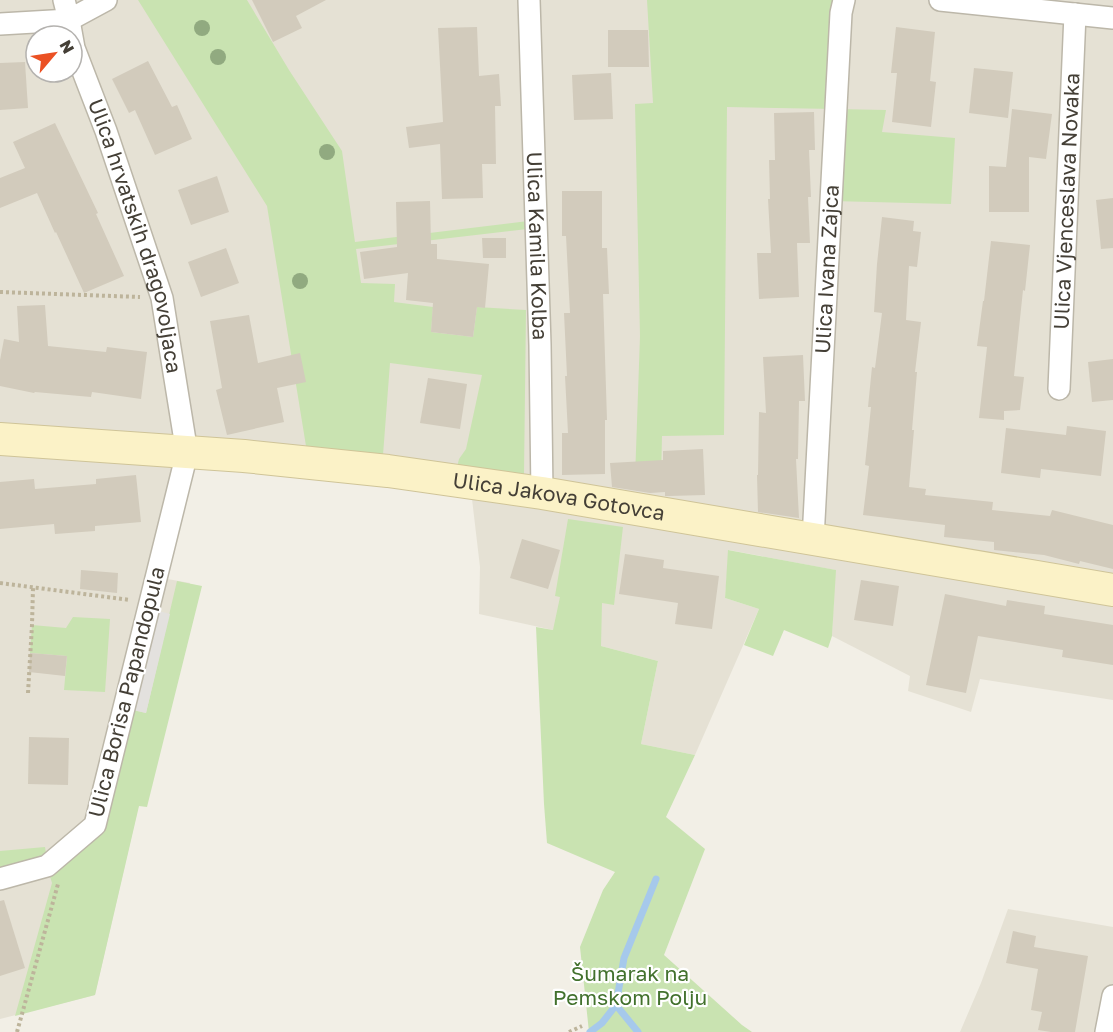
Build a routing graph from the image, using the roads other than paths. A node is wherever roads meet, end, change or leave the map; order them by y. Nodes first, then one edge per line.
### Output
1 (106, 0) edge
2 (528, 0) edge
3 (844, 0) edge
4 (940, 0) edge
5 (67, 10) edge
6 (1075, 14) junction
7 (1113, 18) edge
8 (0, 24) edge
9 (1059, 389) dead end
10 (0, 439) edge
11 (187, 453) junction
12 (542, 493) junction
13 (813, 539) junction
14 (1113, 590) edge
15 (0, 879) edge
16 (1113, 996) edge
17 (1106, 1032) edge

1 - 5 street
2 - 12 street, Ulica Kamila Kolba
3 - 13 street, Ulica Ivana Zajca
4 - 6 street
5 - 8 street
5 - 11 street, Ulica hrvatskih dragovoljaca
6 - 7 street
6 - 9 street, Ulica Vjenceslava Novaka
10 - 11 street, Ulica Jakova Gotovca
11 - 12 street, Ulica Jakova Gotovca
11 - 15 street, Ulica Borisa Papandopula
12 - 13 street, Ulica Jakova Gotovca
13 - 14 street, Ulica Jakova Gotovca
16 - 17 street

